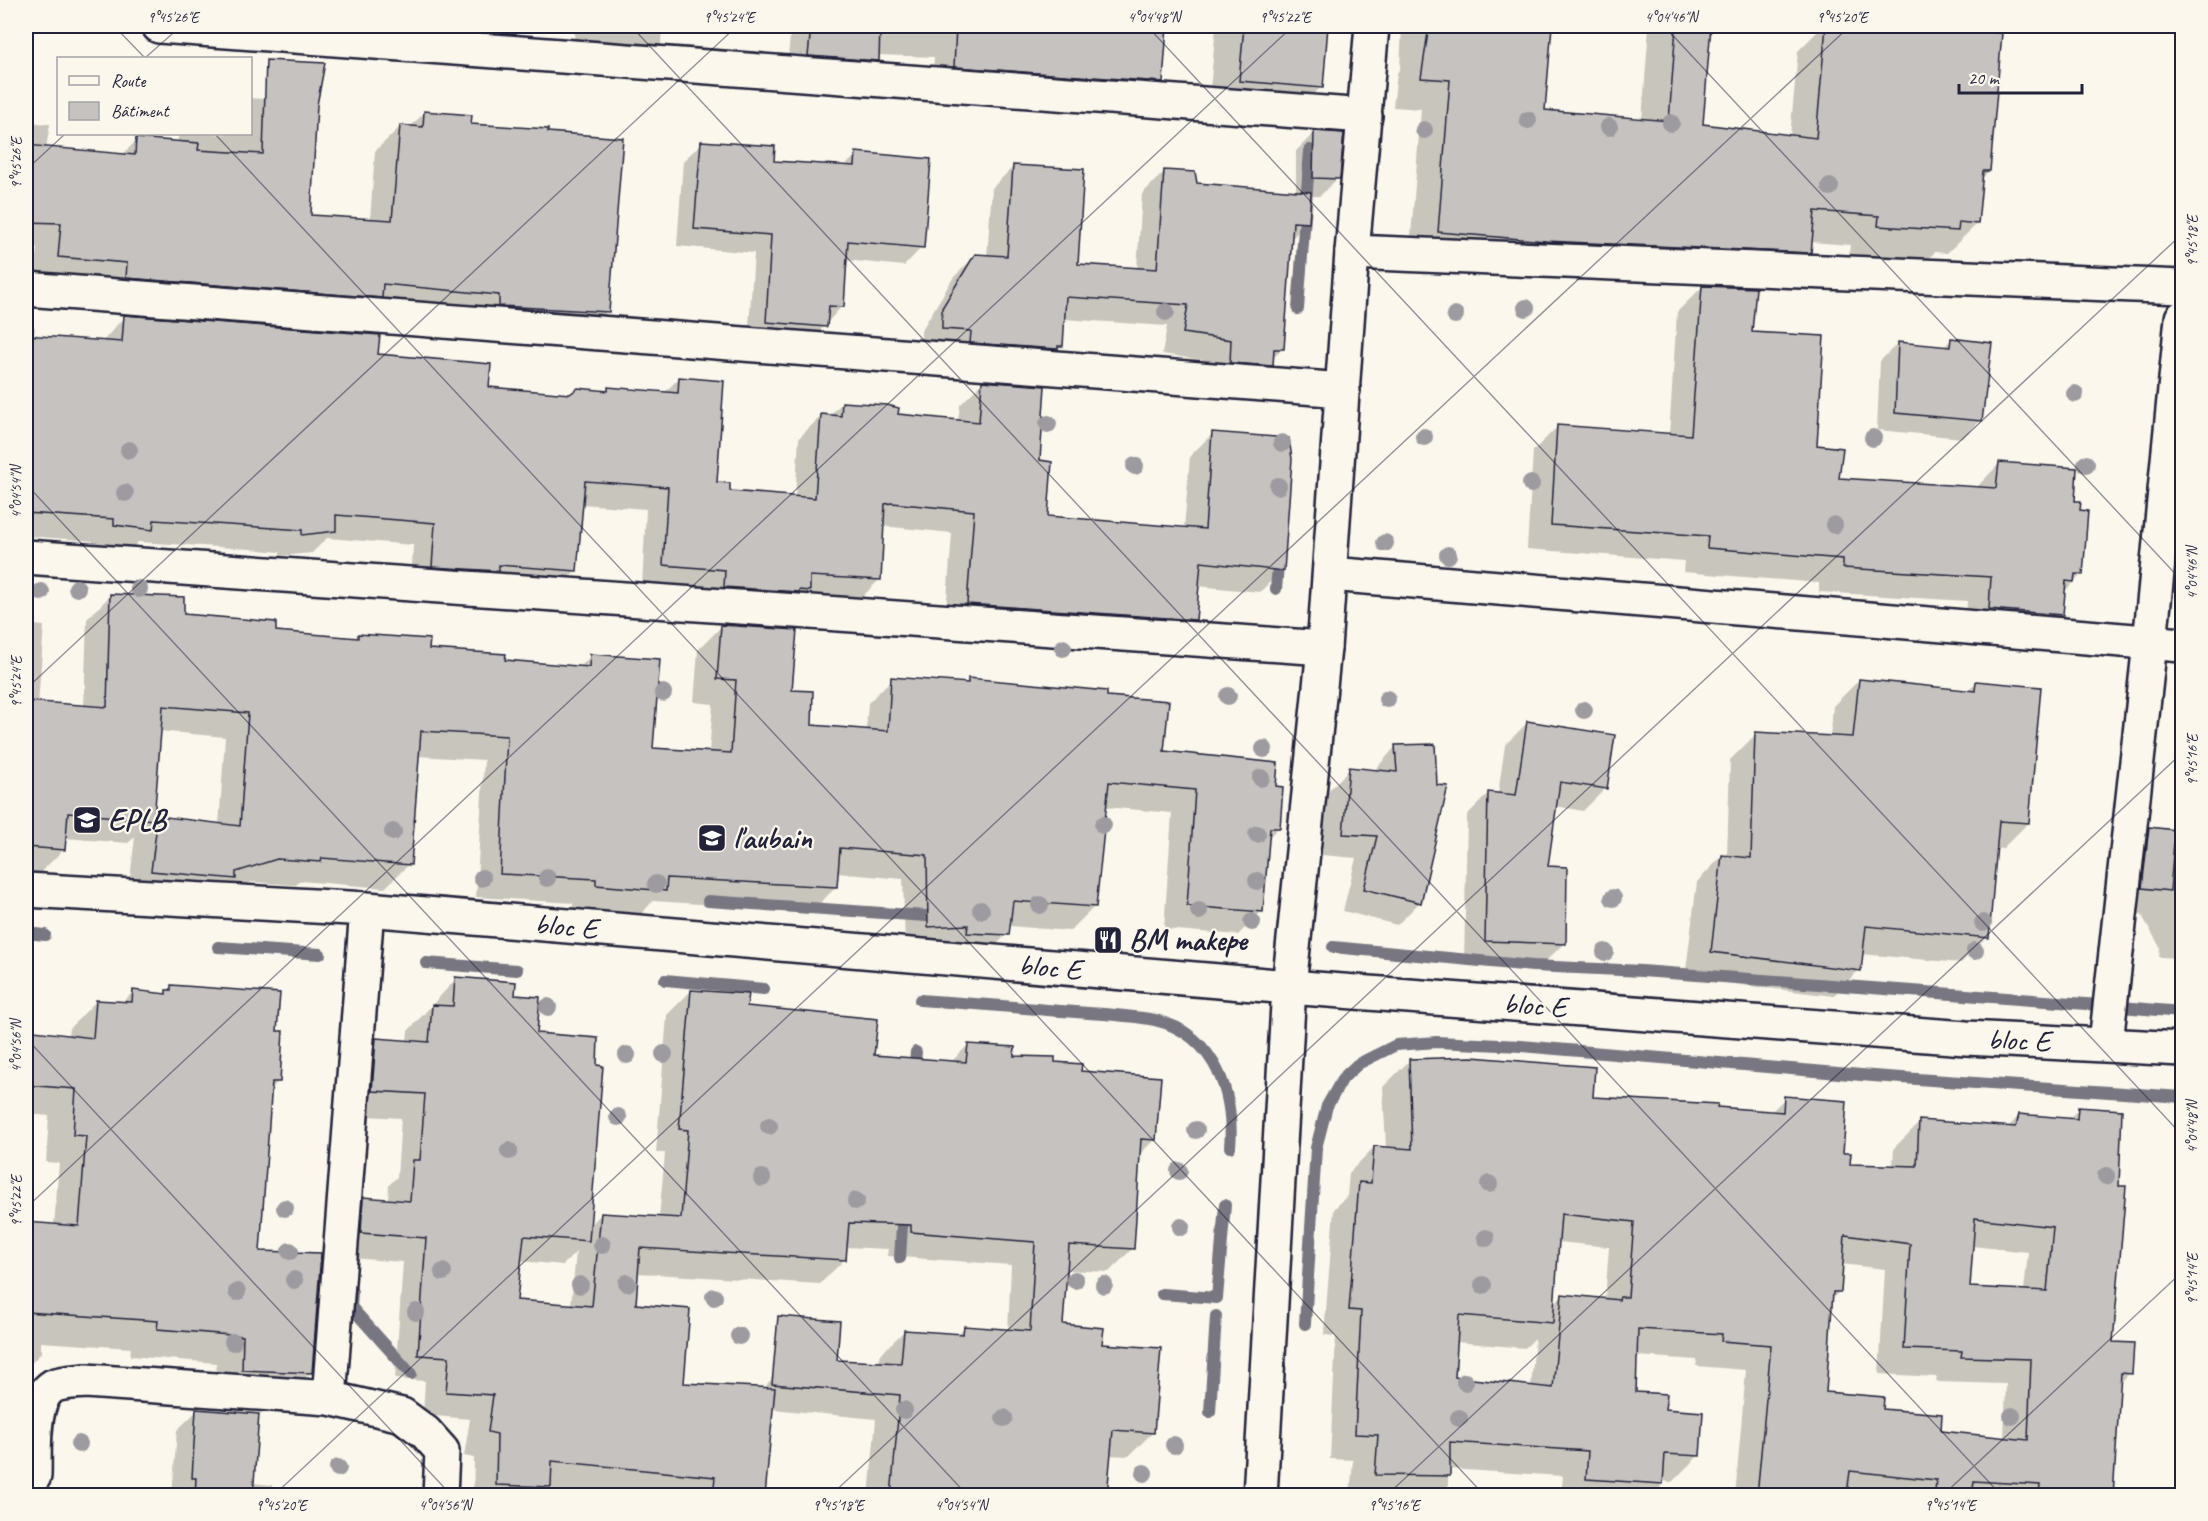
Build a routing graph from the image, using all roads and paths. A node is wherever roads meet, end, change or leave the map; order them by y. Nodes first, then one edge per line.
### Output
1 (160, 26) edge
2 (1372, 26) edge
3 (1365, 116) junction
4 (1352, 252) junction
5 (2182, 287) edge
6 (26, 290) edge
7 (2182, 318) edge
8 (1343, 390) junction
9 (26, 557) edge
10 (1330, 574) junction
11 (2150, 643) junction
12 (2182, 645) edge
13 (1324, 648) junction
14 (26, 890) edge
15 (367, 909) junction
16 (1289, 987) junction
17 (2106, 1043) junction
18 (2182, 1049) edge
19 (329, 1398) junction
20 (34, 1476) dead end
21 (440, 1496) edge
22 (1260, 1496) edge

1 - 3 street
2 - 3 street
3 - 4 street
4 - 5 street
4 - 8 street
6 - 8 street
7 - 11 street
8 - 10 street
9 - 13 street
10 - 11 street
10 - 13 street
11 - 12 street
11 - 17 street
13 - 16 street
14 - 15 street, bloc E
15 - 16 street, bloc E
15 - 19 street
16 - 17 street, bloc E
16 - 22 street
17 - 18 street, bloc E
19 - 20 street
19 - 21 street

